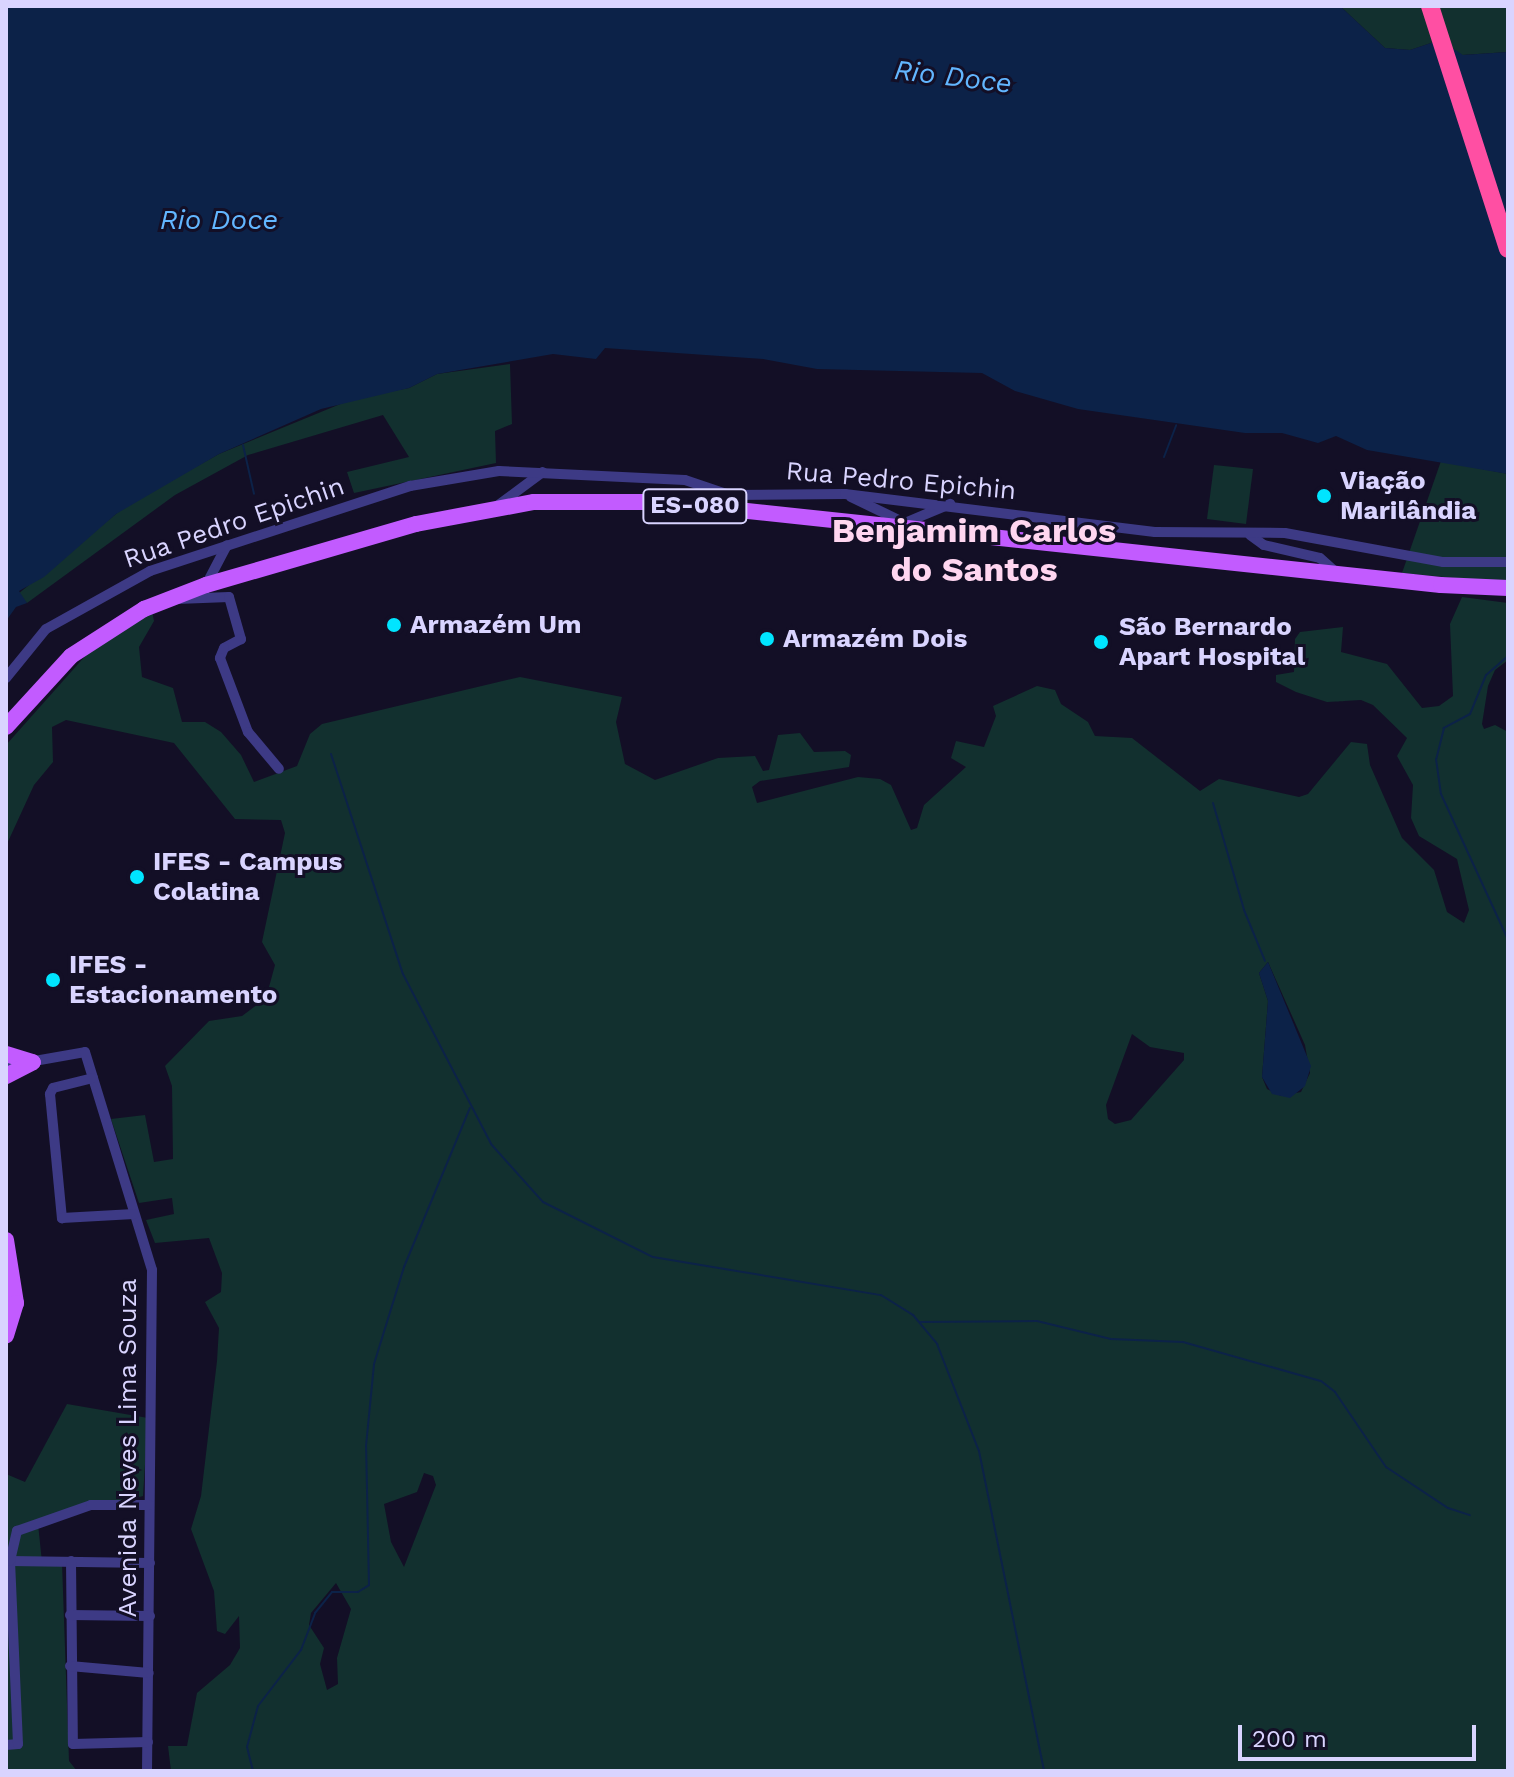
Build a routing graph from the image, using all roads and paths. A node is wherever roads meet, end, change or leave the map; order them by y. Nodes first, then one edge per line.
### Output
1 (1430, 6) edge
2 (1508, 249) edge
3 (543, 472) junction
4 (845, 494) junction
5 (950, 504) junction
6 (495, 507) junction
7 (907, 526) junction
8 (1250, 535) junction
9 (227, 545) junction
10 (1508, 562) edge
11 (1338, 574) junction
12 (206, 585) junction
13 (1441, 585) junction
14 (1508, 588) edge
15 (1508, 595) edge
16 (171, 598) junction
17 (6, 678) edge
18 (6, 727) edge
19 (279, 769) dead end
20 (6, 1054) edge
21 (33, 1062) junction
22 (6, 1066) edge
23 (6, 1076) edge
24 (93, 1078) junction
25 (134, 1214) junction
26 (6, 1240) edge
27 (6, 1336) edge
28 (149, 1505) junction
29 (10, 1561) junction
30 (71, 1561) junction
31 (150, 1563) junction
32 (70, 1615) junction
33 (150, 1616) junction
34 (70, 1666) junction
35 (149, 1673) junction
36 (148, 1742) junction
37 (6, 1745) edge
38 (147, 1771) edge

1 - 2 highway
3 - 4 street, Rua Pedro Epichin
3 - 6 street
3 - 9 street, Rua Pedro Epichin
4 - 5 street, Rua Pedro Epichin
4 - 7 street
5 - 7 street
5 - 8 street, Rua Pedro Epichin
6 - 7 main road, ES-080
6 - 12 main road, ES-080
7 - 11 main road, ES-080
8 - 10 street, Rua Pedro Epichin
8 - 11 street
9 - 12 street
9 - 17 street, Rua Pedro Epichin
11 - 13 main road, ES-080
12 - 16 main road, ES-080
13 - 14 main road, ES-080
13 - 15 main road, ES-080
16 - 18 main road, ES-080
16 - 19 street
20 - 21 main road
21 - 22 street, Avenida Neves Lima Souza
21 - 23 main road
21 - 24 street, Avenida Neves Lima Souza
24 - 25 street, Avenida Neves Lima Souza
24 - 25 street
25 - 28 street, Avenida Neves Lima Souza
26 - 27 main road
28 - 29 street
28 - 31 street, Avenida Neves Lima Souza
29 - 30 street
29 - 37 street
30 - 31 street
30 - 32 street
31 - 33 street, Avenida Neves Lima Souza
32 - 33 street
32 - 34 street
33 - 35 street, Avenida Neves Lima Souza
34 - 35 street
34 - 36 street
35 - 36 street, Avenida Neves Lima Souza
36 - 38 street, Avenida Neves Lima Souza

